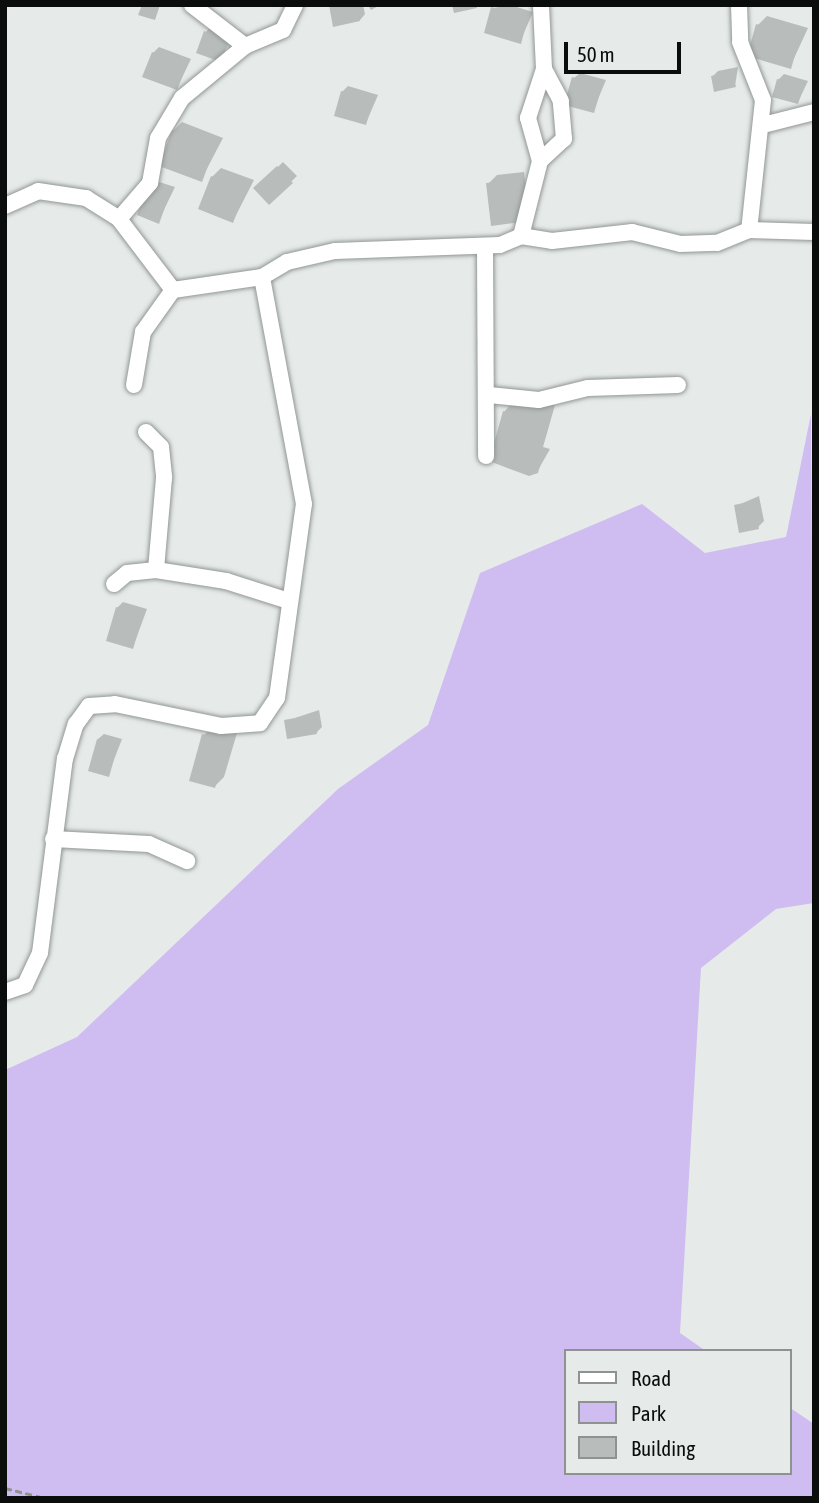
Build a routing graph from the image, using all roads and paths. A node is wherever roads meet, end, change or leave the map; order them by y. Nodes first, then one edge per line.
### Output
1 (192, 5) edge
2 (295, 5) edge
3 (541, 5) edge
4 (739, 5) edge
5 (245, 46) junction
6 (544, 69) junction
7 (814, 112) edge
8 (763, 125) junction
9 (540, 161) junction
10 (5, 206) edge
11 (119, 219) junction
12 (749, 230) junction
13 (814, 232) edge
14 (521, 236) junction
15 (485, 249) junction
16 (262, 277) junction
17 (173, 290) junction
18 (134, 385) dead end
19 (678, 385) dead end
20 (489, 395) junction
21 (146, 432) dead end
22 (486, 456) dead end
23 (156, 570) junction
24 (114, 584) dead end
25 (286, 600) junction
26 (53, 839) junction
27 (187, 860) dead end
28 (5, 992) edge
29 (5, 1488) edge
30 (45, 1498) edge

1 - 5 street
2 - 5 street
3 - 6 street
4 - 8 street
5 - 11 street
6 - 9 street
6 - 9 street
7 - 8 street
8 - 12 street
9 - 14 street
10 - 11 street
11 - 17 street
12 - 13 street
12 - 14 street
14 - 15 street
15 - 16 street
15 - 20 street
16 - 17 street
16 - 25 street
17 - 18 street
19 - 20 street
20 - 22 street
21 - 23 street
23 - 24 street
23 - 25 street
25 - 26 street
26 - 27 street
26 - 28 street
29 - 30 path

